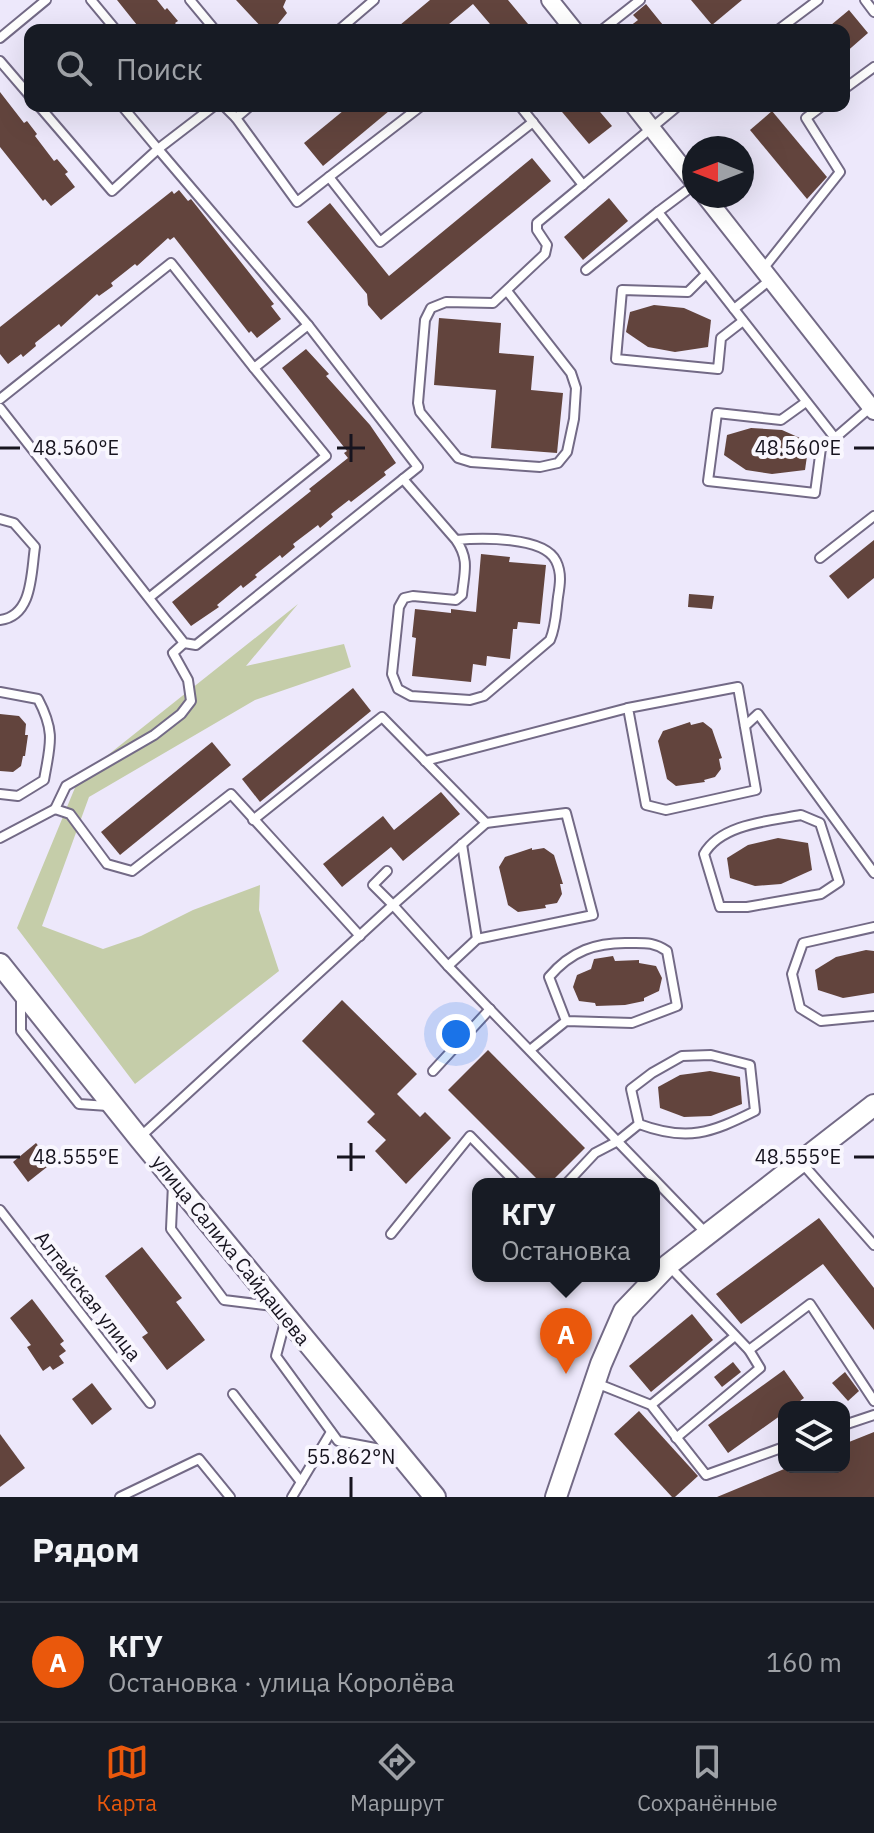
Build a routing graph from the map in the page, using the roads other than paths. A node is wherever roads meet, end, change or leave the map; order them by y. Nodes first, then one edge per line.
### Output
1 (46, 0) edge
2 (91, 0) edge
3 (190, 0) edge
4 (374, 0) edge
5 (550, 0) edge
6 (640, 0) edge
7 (818, 0) edge
8 (865, 0) edge
9 (874, 12) edge
10 (111, 24) edge
11 (210, 24) edge
12 (346, 24) edge
13 (569, 24) edge
14 (610, 24) edge
15 (786, 24) edge
16 (0, 38) edge
17 (0, 61) edge
18 (874, 67) edge
19 (850, 85) edge
20 (24, 89) edge
21 (44, 112) edge
22 (127, 112) edge
23 (206, 112) edge
24 (230, 112) edge
25 (243, 112) edge
26 (413, 112) edge
27 (525, 112) edge
28 (639, 112) edge
29 (670, 112) edge
30 (814, 112) edge
31 (236, 118) junction
32 (533, 122) junction
33 (650, 127) junction
34 (158, 149) junction
35 (682, 168) edge
36 (329, 177) junction
37 (583, 185) junction
38 (682, 193) edge
39 (714, 208) edge
40 (658, 212) junction
41 (586, 270) dead end
42 (706, 274) junction
43 (767, 275) junction
44 (507, 291) junction
45 (734, 309) junction
46 (743, 321) junction
47 (308, 325) junction
48 (254, 368) junction
49 (0, 399) edge
50 (806, 402) junction
51 (0, 408) edge
52 (872, 409) edge
53 (835, 438) junction
54 (403, 479) junction
55 (874, 516) edge
56 (0, 519) edge
57 (456, 540) junction
58 (820, 558) dead end
59 (150, 597) junction
60 (0, 620) edge
61 (184, 643) junction
62 (0, 692) edge
63 (628, 708) junction
64 (745, 726) junction
65 (425, 761) junction
66 (0, 794) edge
67 (55, 809) junction
68 (833, 816) junction
69 (253, 820) junction
70 (486, 823) junction
71 (820, 823) junction
72 (0, 838) edge
73 (462, 844) junction
74 (387, 871) dead end
75 (874, 873) edge
76 (393, 905) junction
77 (874, 927) edge
78 (360, 936) junction
79 (477, 939) junction
80 (0, 964) edge
81 (448, 966) junction
82 (490, 1009) junction
83 (874, 1016) edge
84 (566, 1021) junction
85 (530, 1050) junction
86 (433, 1071) dead end
87 (874, 1105) edge
88 (639, 1124) junction
89 (139, 1138) junction
90 (618, 1141) junction
91 (801, 1161) junction
92 (511, 1178) edge
93 (572, 1178) edge
94 (653, 1178) edge
95 (173, 1179) junction
96 (660, 1185) edge
97 (0, 1210) edge
98 (391, 1234) dead end
99 (707, 1234) junction
100 (874, 1245) edge
101 (668, 1265) junction
102 (660, 1273) edge
103 (652, 1282) edge
104 (282, 1312) junction
105 (735, 1336) junction
106 (749, 1350) junction
107 (596, 1383) junction
108 (233, 1394) dead end
109 (874, 1401) edge
110 (150, 1403) dead end
111 (651, 1405) junction
112 (874, 1415) edge
113 (850, 1423) edge
114 (331, 1432) junction
115 (676, 1438) junction
116 (778, 1449) edge
117 (398, 1452) junction
118 (301, 1482) junction
119 (120, 1497) edge
120 (230, 1497) edge
121 (292, 1497) edge
122 (435, 1497) edge
123 (556, 1497) edge

1 - 16 lane
2 - 10 lane
3 - 11 lane
4 - 12 lane
5 - 13 street
6 - 14 lane
7 - 15 lane
8 - 9 lane
17 - 20 lane
18 - 19 lane
21 - 34 lane
22 - 34 lane
23 - 34 lane
24 - 31 lane
25 - 31 lane
26 - 36 lane
27 - 32 lane
28 - 33 street
29 - 33 lane
30 - 43 lane
31 - 36 lane
32 - 36 lane
32 - 37 lane
33 - 35 street
33 - 37 lane
34 - 47 lane
37 - 44 lane
38 - 40 lane
39 - 43 street
40 - 41 lane
40 - 42 lane
42 - 45 lane
42 - 46 lane
43 - 45 lane
43 - 52 street
44 - 44 lane
45 - 46 lane
46 - 50 lane
47 - 48 lane
47 - 54 lane
48 - 49 lane
48 - 59 lane
50 - 53 lane
50 - 53 lane
51 - 59 lane
52 - 53 lane
54 - 57 lane
54 - 61 lane
55 - 58 lane
56 - 60 lane
57 - 57 lane
59 - 61 lane
61 - 67 lane
62 - 66 lane
63 - 64 lane
63 - 64 lane
63 - 65 lane
64 - 68 lane
65 - 69 lane
65 - 70 lane
67 - 69 lane
67 - 72 lane
68 - 71 lane
68 - 75 lane
69 - 78 lane
70 - 73 lane
70 - 79 lane
71 - 71 lane
73 - 76 lane
73 - 79 lane
74 - 76 lane
76 - 78 lane
76 - 81 lane
77 - 83 lane
78 - 89 lane
79 - 81 lane
80 - 89 street, улица Салиха Сайдашева
81 - 82 lane
82 - 85 lane
82 - 86 lane
84 - 84 lane
84 - 85 lane
85 - 90 lane
87 - 91 street
88 - 88 lane
88 - 90 lane
89 - 95 street, улица Салиха Сайдашева
90 - 93 lane
90 - 94 lane
91 - 99 street
91 - 100 lane
92 - 98 lane
95 - 104 street, улица Салиха Сайдашева
95 - 104 lane
96 - 99 lane
97 - 110 lane, Алтайская улица
99 - 101 street
101 - 102 street
101 - 105 lane
103 - 107 street
104 - 114 lane
104 - 117 street, улица Салиха Сайдашева
105 - 106 lane
105 - 111 lane
106 - 109 lane
106 - 115 lane
107 - 111 lane
107 - 123 street
108 - 118 lane
111 - 115 lane
112 - 113 lane
114 - 117 lane
114 - 118 lane
115 - 116 lane
117 - 122 street, улица Салиха Сайдашева
118 - 121 lane
119 - 120 lane

